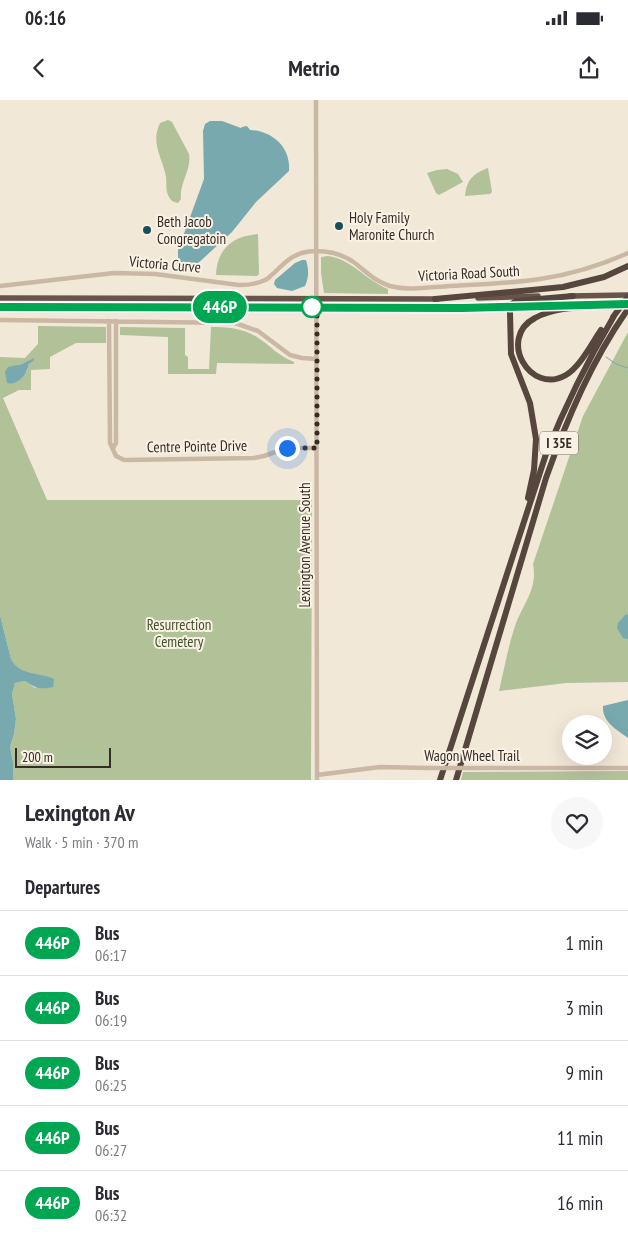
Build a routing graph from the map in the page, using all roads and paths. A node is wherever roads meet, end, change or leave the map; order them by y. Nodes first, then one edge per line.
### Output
1 (316, 100) edge
2 (316, 251) junction
3 (628, 253) edge
4 (628, 266) edge
5 (0, 286) edge
6 (573, 296) junction
7 (628, 296) edge
8 (0, 298) edge
9 (317, 298) junction
10 (435, 299) junction
11 (618, 305) junction
12 (628, 305) edge
13 (0, 307) edge
14 (317, 307) junction
15 (511, 307) junction
16 (628, 309) edge
17 (614, 316) junction
18 (0, 320) edge
19 (109, 321) junction
20 (116, 321) junction
21 (317, 359) junction
22 (113, 448) junction
23 (317, 448) junction
24 (521, 531) junction
25 (628, 768) edge
26 (317, 778) edge
27 (440, 780) edge
28 (456, 780) edge

1 - 2 street, Lexington Avenue South
2 - 3 street, Victoria Road South
2 - 5 street, Victoria Curve
2 - 9 street, Lexington Avenue South
4 - 10 highway
6 - 7 highway
6 - 10 highway
6 - 15 highway
7 - 17 highway, I 35E
8 - 9 highway
9 - 10 highway
9 - 14 street, Lexington Avenue South
11 - 12 highway, bridge
11 - 15 highway
11 - 17 highway
13 - 14 highway
14 - 15 highway
14 - 21 street, Lexington Avenue South
15 - 24 highway
16 - 28 highway, I 35E
17 - 24 highway, I 35E
18 - 19 street
19 - 20 street
19 - 22 street
20 - 21 street
20 - 22 street
21 - 23 street, Lexington Avenue South
22 - 23 street, Centre Pointe Drive
23 - 26 street, Lexington Avenue South
24 - 27 highway, I 35E
25 - 26 street, Wagon Wheel Trail, bridge

